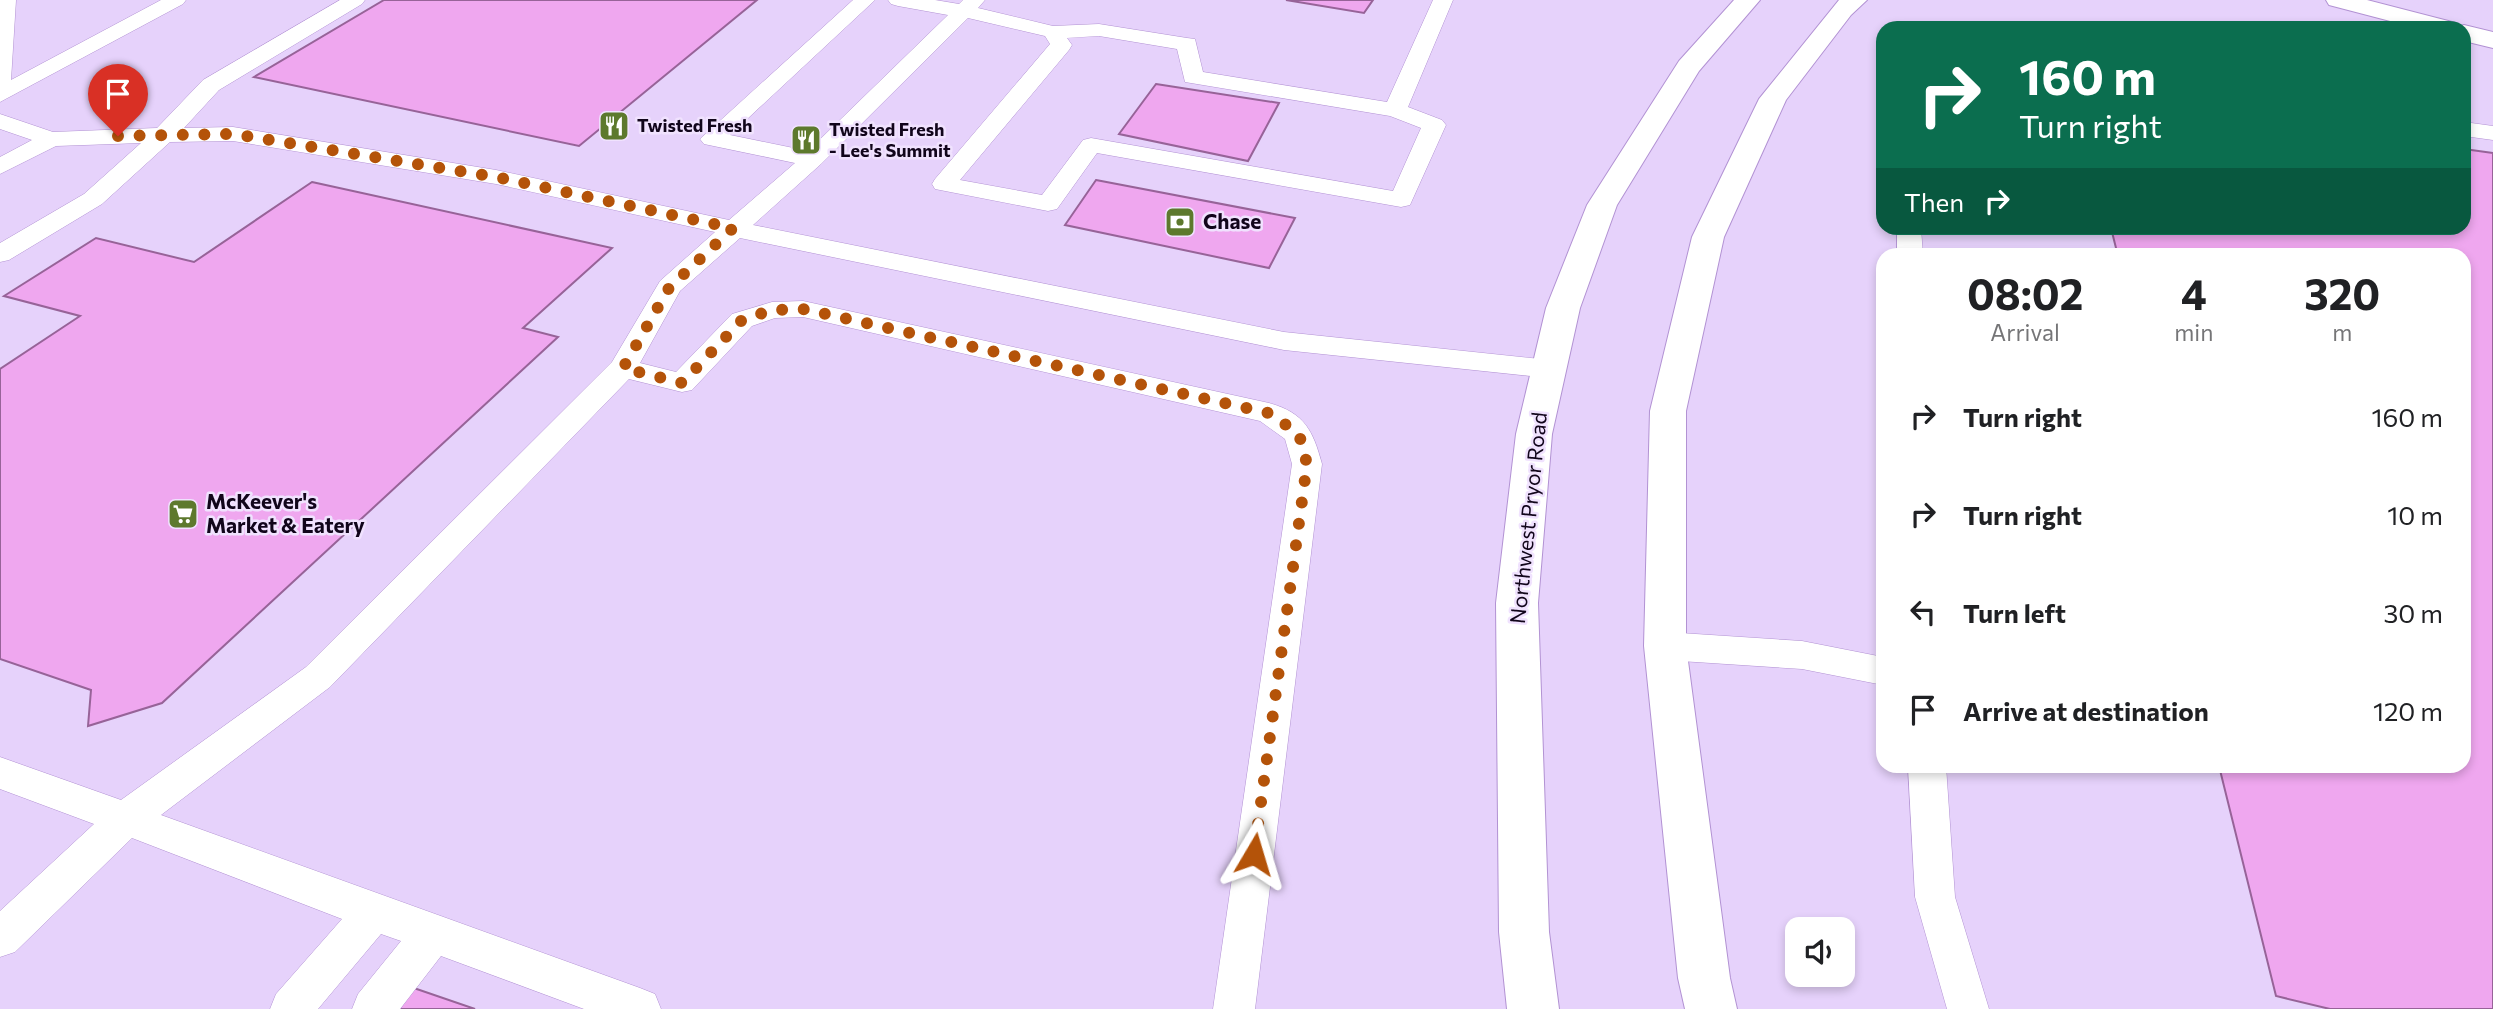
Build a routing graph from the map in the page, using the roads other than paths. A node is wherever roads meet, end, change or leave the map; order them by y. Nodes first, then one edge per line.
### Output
1 (6, 0) edge
2 (122, 0) edge
3 (176, 0) edge
4 (355, 0) edge
5 (865, 0) edge
6 (898, 0) edge
7 (1443, 0) edge
8 (1748, 0) edge
9 (1855, 0) edge
10 (2338, 0) edge
11 (970, 6) edge
12 (2420, 21) edge
13 (127, 27) junction
14 (1053, 32) junction
15 (2471, 35) edge
16 (2493, 40) edge
17 (0, 84) edge
18 (0, 95) edge
19 (1395, 110) junction
20 (0, 121) edge
21 (2471, 130) edge
22 (2493, 133) edge
23 (164, 135) junction
24 (51, 139) junction
25 (813, 159) junction
26 (0, 167) edge
27 (733, 228) junction
28 (0, 254) edge
29 (623, 368) junction
30 (1549, 369) junction
31 (1665, 646) junction
32 (1876, 670) edge
33 (0, 772) edge
34 (1927, 773) edge
35 (126, 819) junction
36 (374, 912) junction
37 (432, 935) junction
38 (0, 938) edge
39 (291, 1009) edge
40 (373, 1009) edge
41 (640, 1009) edge
42 (1234, 1009) edge
43 (1533, 1009) edge
44 (1711, 1009) edge
45 (1968, 1009) edge

1 - 17 lane
2 - 13 lane
3 - 13 lane
4 - 23 lane
5 - 25 lane
6 - 11 lane
7 - 19 lane
8 - 30 main road, Northwest Pryor Road
9 - 31 main road
10 - 12 main road
11 - 14 lane
11 - 25 lane
13 - 18 lane
14 - 19 lane
14 - 19 lane
15 - 16 main road
20 - 24 lane
21 - 22 lane
23 - 24 lane
23 - 27 lane
23 - 28 lane
24 - 26 lane
25 - 27 lane
27 - 29 lane
27 - 30 lane
29 - 35 lane
29 - 42 lane
30 - 43 main road, Northwest Pryor Road
31 - 32 lane
31 - 44 main road
33 - 35 lane
34 - 45 lane
35 - 36 lane
35 - 38 lane
36 - 37 lane
36 - 39 lane
37 - 40 lane
37 - 41 lane

